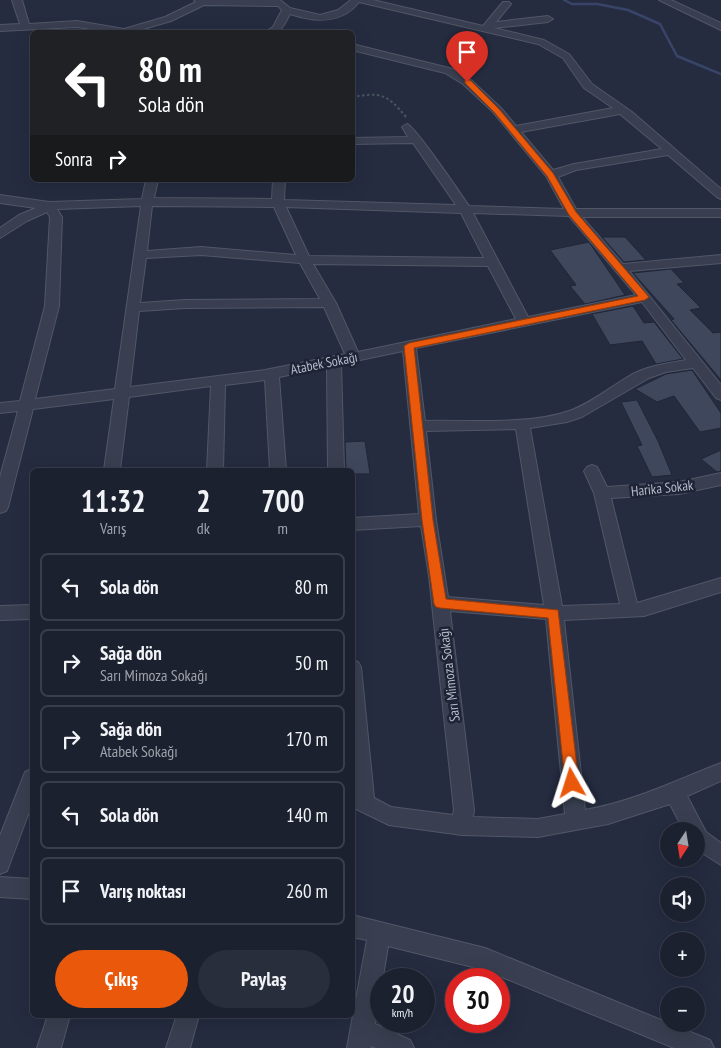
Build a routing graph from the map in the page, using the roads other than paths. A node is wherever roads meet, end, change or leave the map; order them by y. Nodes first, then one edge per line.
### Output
1 (17, 0) edge
2 (356, 0) edge
3 (361, 0) edge
4 (664, 0) edge
5 (203, 1) edge
6 (403, 4) edge
7 (506, 4) dead end
8 (287, 10) junction
9 (548, 19) dead end
10 (25, 26) junction
11 (3, 27) edge
12 (487, 27) junction
13 (721, 27) edge
14 (113, 30) edge
15 (132, 30) edge
16 (274, 30) edge
17 (355, 48) edge
18 (622, 110) junction
19 (407, 127) road end
20 (514, 130) junction
21 (417, 140) junction
22 (355, 141) edge
23 (671, 151) junction
24 (550, 175) junction
25 (152, 182) edge
26 (279, 182) edge
27 (721, 195) edge
28 (0, 199) edge
29 (147, 202) junction
30 (278, 203) junction
31 (49, 206) junction
32 (464, 208) junction
33 (572, 213) junction
34 (721, 213) edge
35 (0, 234) edge
36 (140, 255) junction
37 (721, 259) edge
38 (304, 260) junction
39 (493, 262) junction
40 (620, 268) junction
41 (645, 297) junction
42 (329, 303) junction
43 (133, 307) junction
44 (525, 322) junction
45 (409, 346) junction
46 (353, 357) junction
47 (334, 361) junction
48 (696, 363) junction
49 (272, 373) junction
50 (218, 382) junction
51 (121, 393) junction
52 (721, 395) edge
53 (25, 404) junction
54 (0, 408) edge
55 (522, 423) junction
56 (418, 426) junction
57 (112, 468) edge
58 (214, 468) edge
59 (278, 468) edge
60 (336, 468) edge
61 (592, 471) dead end
62 (721, 479) edge
63 (602, 493) junction
64 (0, 507) edge
65 (428, 520) junction
66 (355, 524) edge
67 (721, 585) edge
68 (440, 604) junction
69 (630, 610) junction
70 (30, 612) edge
71 (0, 613) edge
72 (554, 614) junction
73 (355, 734) edge
74 (721, 772) edge
75 (30, 783) edge
76 (674, 792) junction
77 (358, 800) edge
78 (576, 821) junction
79 (690, 822) edge
80 (462, 826) junction
81 (705, 843) edge
82 (721, 855) edge
83 (0, 864) edge
84 (0, 887) edge
85 (30, 889) edge
86 (355, 927) edge
87 (379, 933) junction
88 (59, 1018) edge
89 (187, 1018) edge
90 (361, 1039) edge
91 (49, 1048) edge
92 (178, 1048) edge
93 (402, 1048) edge
94 (702, 1048) edge

1 - 10 street
2 - 8 street
3 - 6 street
4 - 13 street
5 - 8 street
5 - 15 street
6 - 12 street
7 - 12 street
8 - 16 street
9 - 12 street
10 - 11 street
10 - 14 street
12 - 18 street
17 - 20 street
18 - 20 street
18 - 23 street
19 - 21 street
20 - 24 street
21 - 22 street
21 - 32 street
23 - 24 street
23 - 27 street
24 - 33 street
25 - 29 street
26 - 30 street
28 - 31 street
29 - 30 street
29 - 31 street
29 - 36 street
30 - 32 street
30 - 38 street
31 - 35 street
31 - 53 street
32 - 33 street
32 - 39 street
33 - 34 street
33 - 40 street
36 - 38 street
36 - 43 street
37 - 40 street
38 - 39 street
38 - 42 street
39 - 44 street
40 - 41 street
41 - 44 street, Atabek Sokağı
41 - 48 street
42 - 43 street
42 - 46 street
43 - 51 street
44 - 45 street, Atabek Sokağı
45 - 46 street, Atabek Sokağı
45 - 56 street, Sarı Mimoza Sokağı
46 - 47 street, Atabek Sokağı
47 - 49 street, Atabek Sokağı
47 - 60 street
48 - 52 street
48 - 55 street
49 - 50 street, Atabek Sokağı
49 - 59 street
50 - 51 street, Atabek Sokağı
50 - 58 street
51 - 53 street, Atabek Sokağı
51 - 57 street
53 - 54 street, Atabek Sokağı
53 - 64 street
55 - 56 street
55 - 72 street
56 - 65 street, Sarı Mimoza Sokağı
61 - 63 street
62 - 63 street, Harika Sokak
63 - 69 street
65 - 66 street
65 - 68 street, Sarı Mimoza Sokağı
67 - 69 street
68 - 72 street
68 - 80 street, Sarı Mimoza Sokağı
69 - 72 street
70 - 71 street
72 - 78 street
73 - 77 street
74 - 76 street
75 - 83 street
76 - 78 street
76 - 79 street
77 - 80 street
78 - 80 street
81 - 82 street
84 - 85 street
86 - 87 street
87 - 90 street
87 - 94 street
88 - 91 street
89 - 92 street
90 - 93 street

